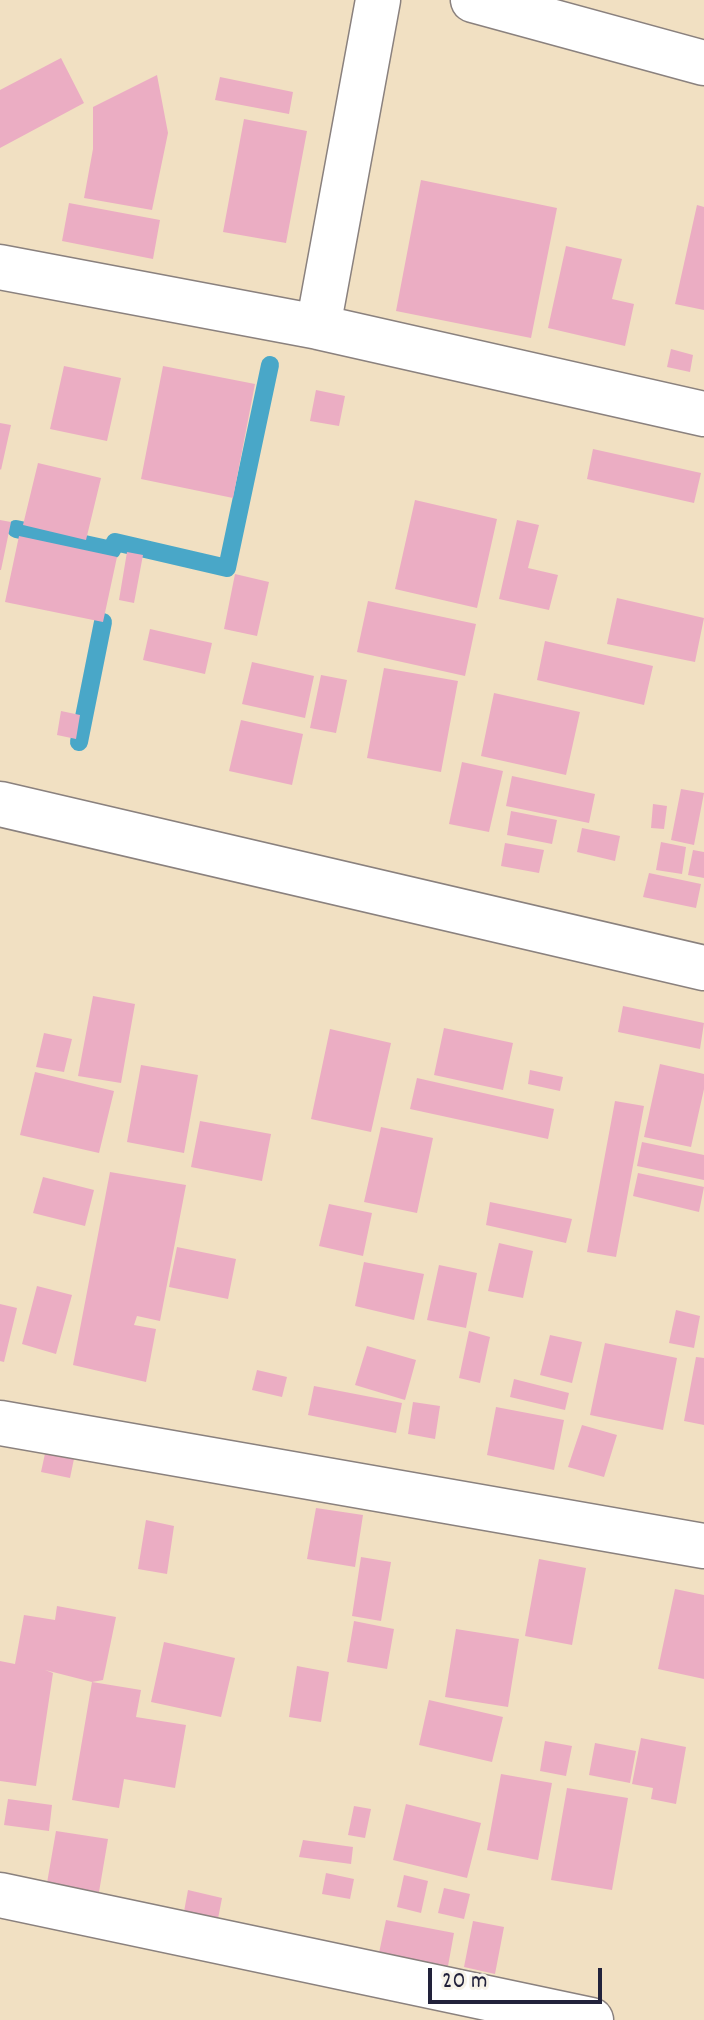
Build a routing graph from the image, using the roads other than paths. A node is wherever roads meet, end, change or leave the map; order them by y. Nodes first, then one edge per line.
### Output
1 (378, 0) edge
2 (473, 0) edge
3 (704, 63) edge
4 (0, 267) edge
5 (318, 327) junction
6 (704, 414) edge
7 (0, 804) edge
8 (704, 968) edge
9 (0, 1423) edge
10 (704, 1546) edge
11 (0, 1895) edge
12 (591, 2020) edge

1 - 5 street
2 - 3 street
4 - 5 street
5 - 6 street
7 - 8 street
9 - 10 street
11 - 12 street

